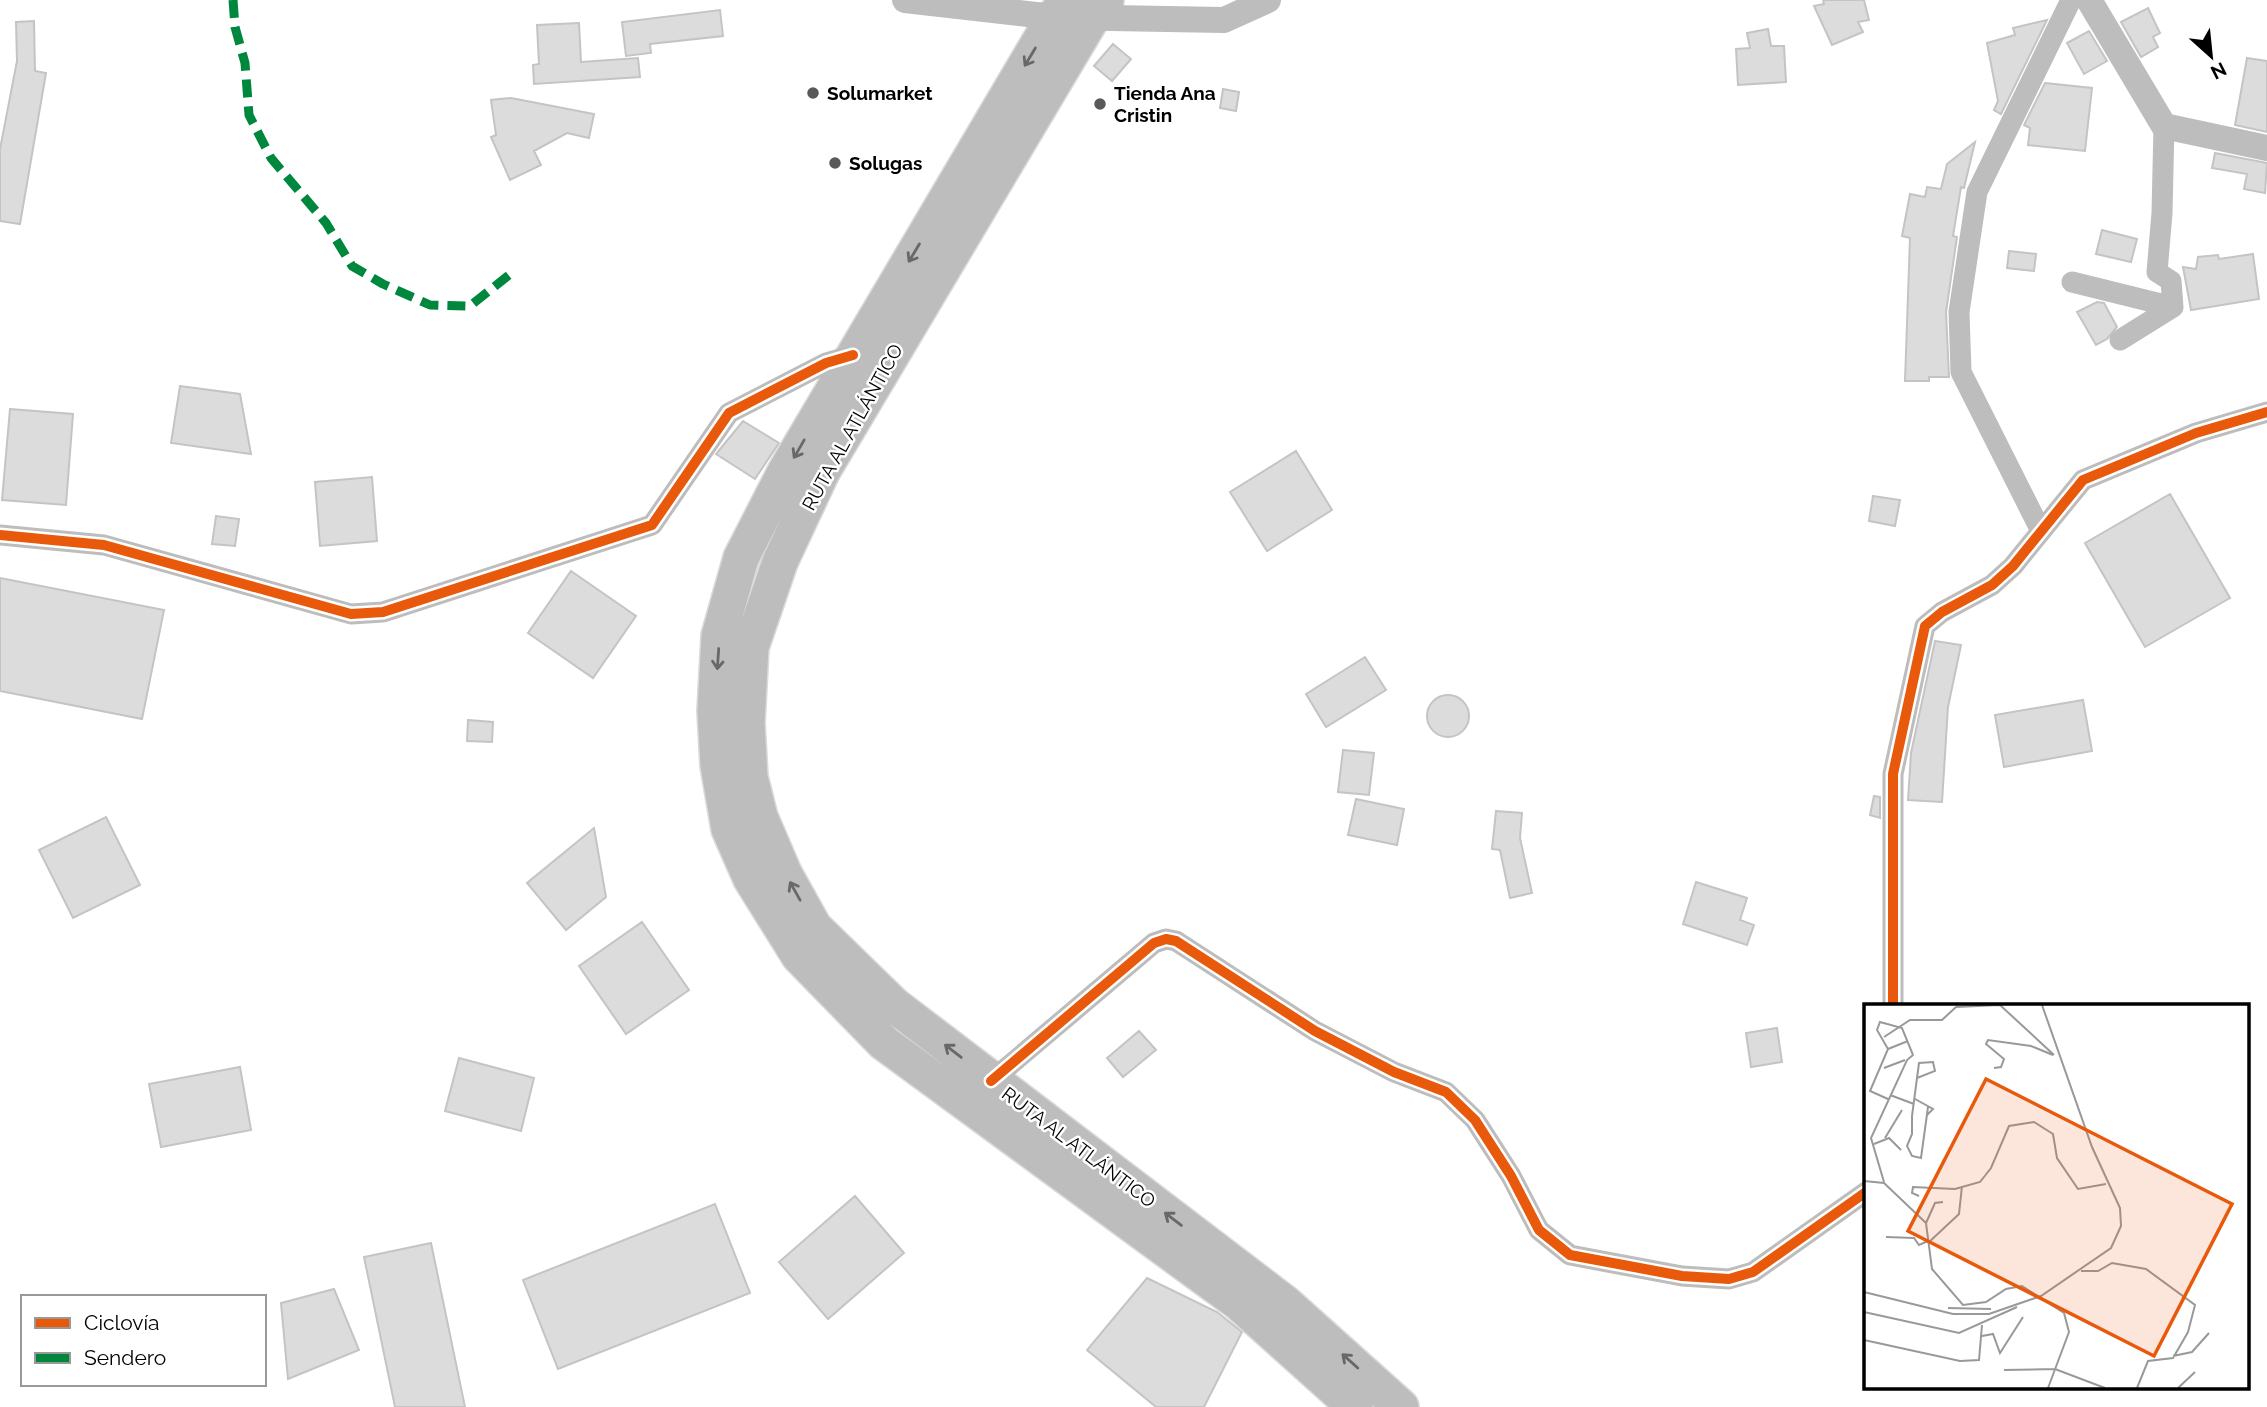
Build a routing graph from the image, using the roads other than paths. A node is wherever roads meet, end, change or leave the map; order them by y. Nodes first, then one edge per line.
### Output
1 (905, 0) edge
2 (1268, 0) edge
3 (2071, 0) edge
4 (2089, 0) edge
5 (1080, 9) edge
6 (2164, 126) junction
7 (2267, 148) edge
8 (2072, 282) dead end
9 (2173, 307) junction
10 (2120, 340) dead end
11 (853, 355) junction
12 (2267, 412) edge
13 (2041, 531) junction
14 (0, 535) edge
15 (1893, 1004) edge
16 (991, 1081) junction
17 (1864, 1193) edge
18 (1355, 1407) edge
19 (1401, 1407) edge

1 - 5 street
2 - 5 street
3 - 13 street
4 - 6 street
5 -> 11 highway, RUTA AL ATLÁNTICO
16 -> 5 highway, RUTA AL ATLÁNTICO
6 - 7 street
6 - 9 street
8 - 9 street
9 - 10 street
11 - 14 street
11 -> 18 highway, RUTA AL ATLÁNTICO
12 - 13 street
13 - 15 street
16 - 17 street
19 -> 16 highway, RUTA AL ATLÁNTICO

